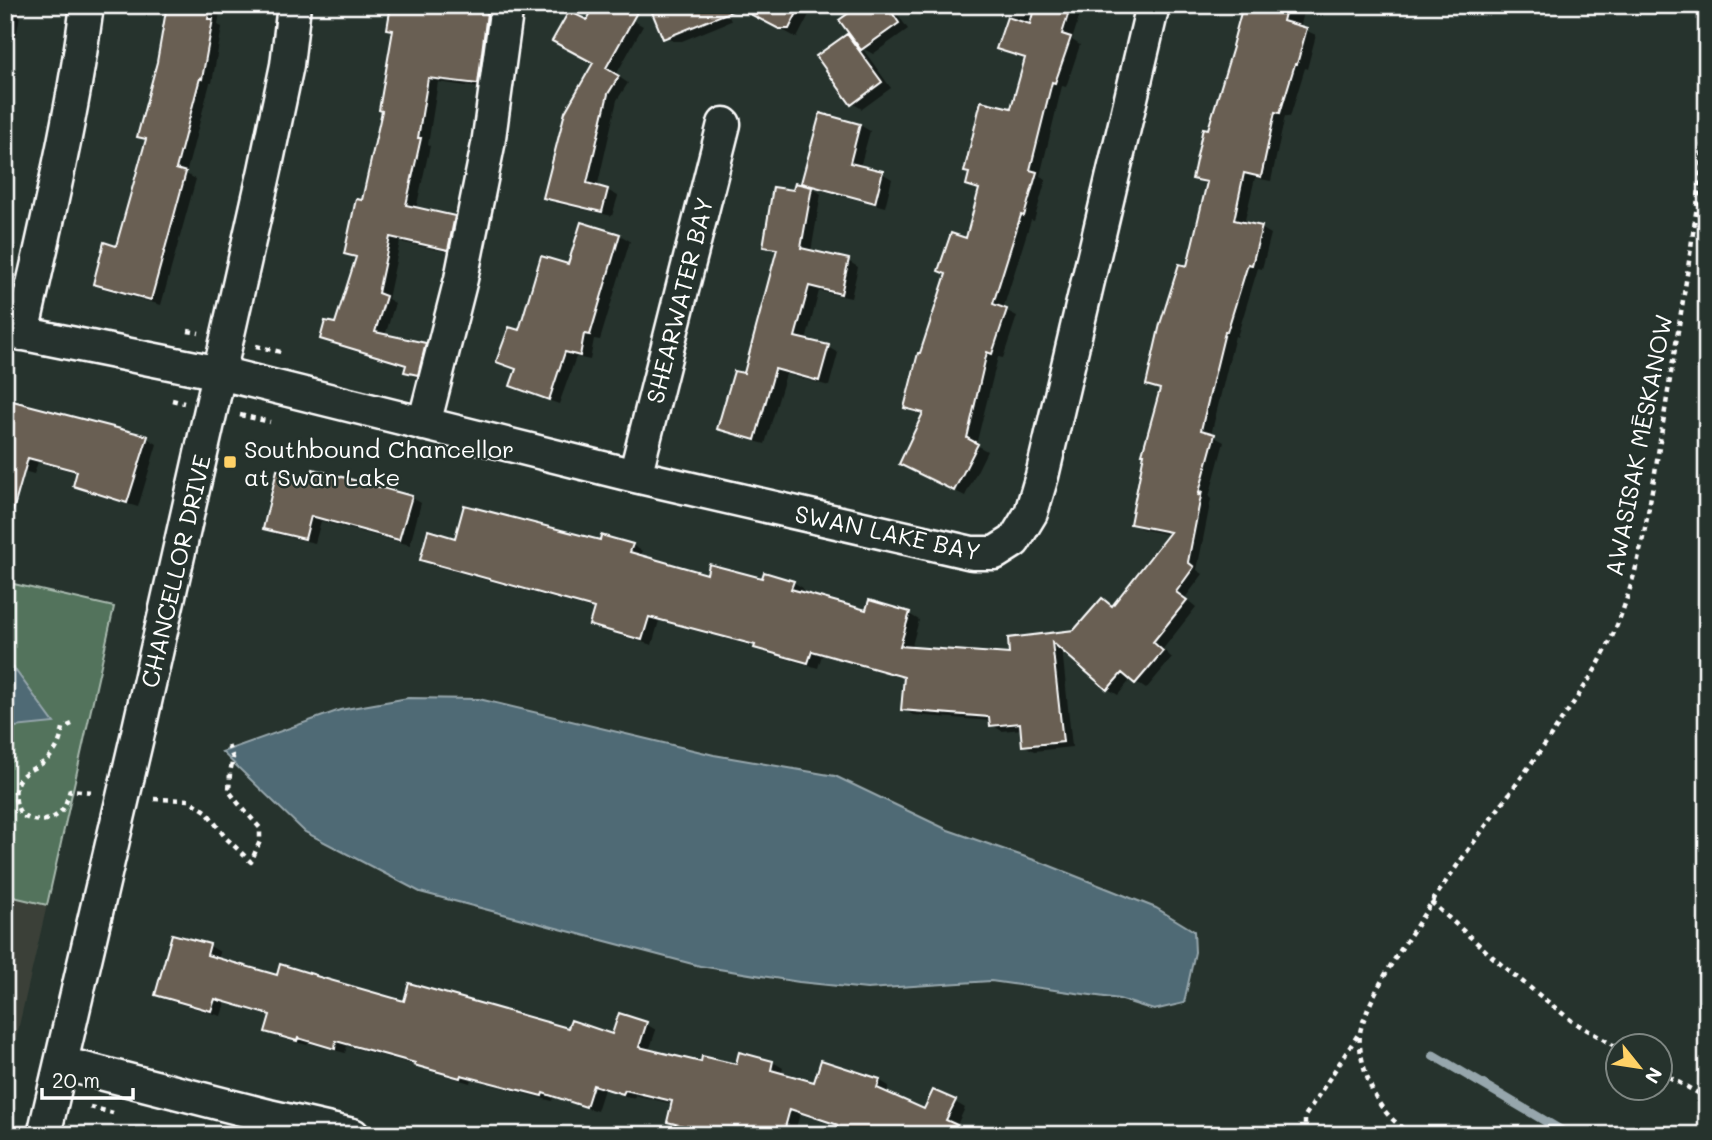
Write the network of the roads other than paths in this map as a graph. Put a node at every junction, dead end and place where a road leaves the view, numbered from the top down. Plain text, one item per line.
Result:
1 (87, 5) edge
2 (294, 5) edge
3 (507, 5) edge
4 (1153, 5) edge
5 (724, 124) dead end
6 (13, 332) edge
7 (220, 373) junction
8 (424, 424) junction
9 (635, 476) junction
10 (61, 1063) junction
11 (267, 1125) edge
12 (44, 1135) edge
13 (353, 1135) edge

1 - 6 street
2 - 7 street, CHANCELLOR DRIVE
3 - 8 street
4 - 9 street, SWAN LAKE BAY
5 - 9 street, SHEARWATER BAY
6 - 7 street, SWAN LAKE BAY
7 - 8 street, SWAN LAKE BAY
7 - 10 street, CHANCELLOR DRIVE
8 - 9 street, SWAN LAKE BAY
10 - 11 street
10 - 12 street, CHANCELLOR DRIVE
11 - 13 street

